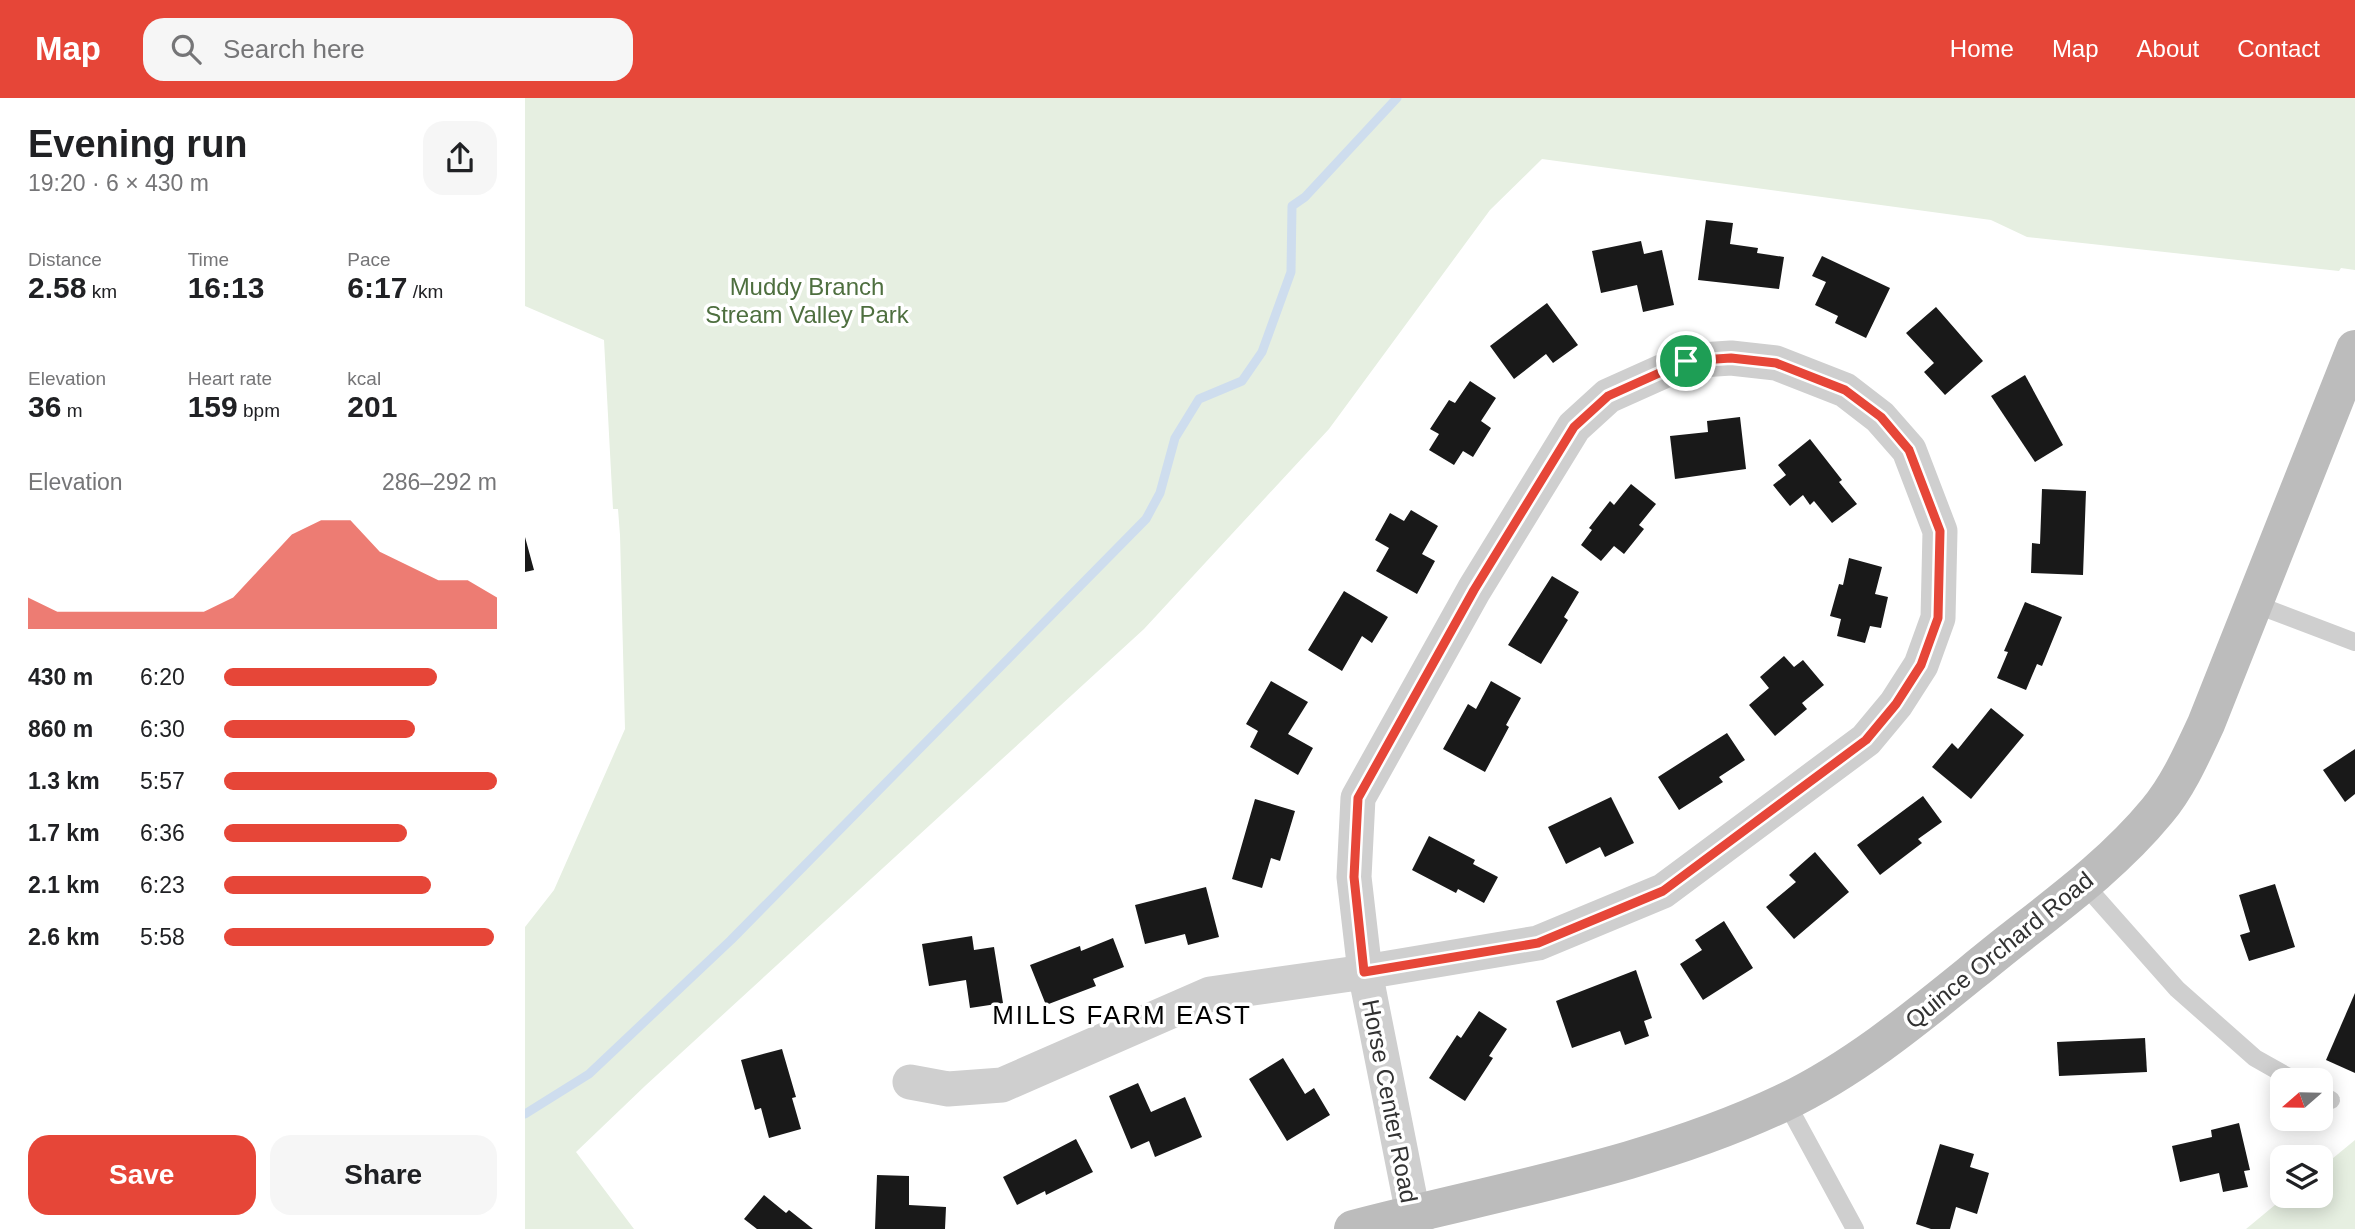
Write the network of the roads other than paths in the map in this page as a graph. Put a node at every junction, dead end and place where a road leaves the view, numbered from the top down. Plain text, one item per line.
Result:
1 (2355, 349) edge
2 (2252, 603) junction
3 (2355, 642) edge
4 (2084, 884) junction
5 (1364, 972) junction
6 (2273, 1068) edge
7 (910, 1082) dead end
8 (1786, 1102) junction
9 (1414, 1221) edge
10 (1353, 1229) edge
11 (1855, 1229) edge

1 - 2 street, Quince Orchard Road
2 - 3 lane
2 - 4 street, Quince Orchard Road
4 - 6 lane
4 - 8 street, Quince Orchard Road
5 - 5 street, Horse Center Road
5 - 7 street
5 - 9 street, Horse Center Road
8 - 9 street, Quince Orchard Road
8 - 11 lane
9 - 10 street, Quince Orchard Road

